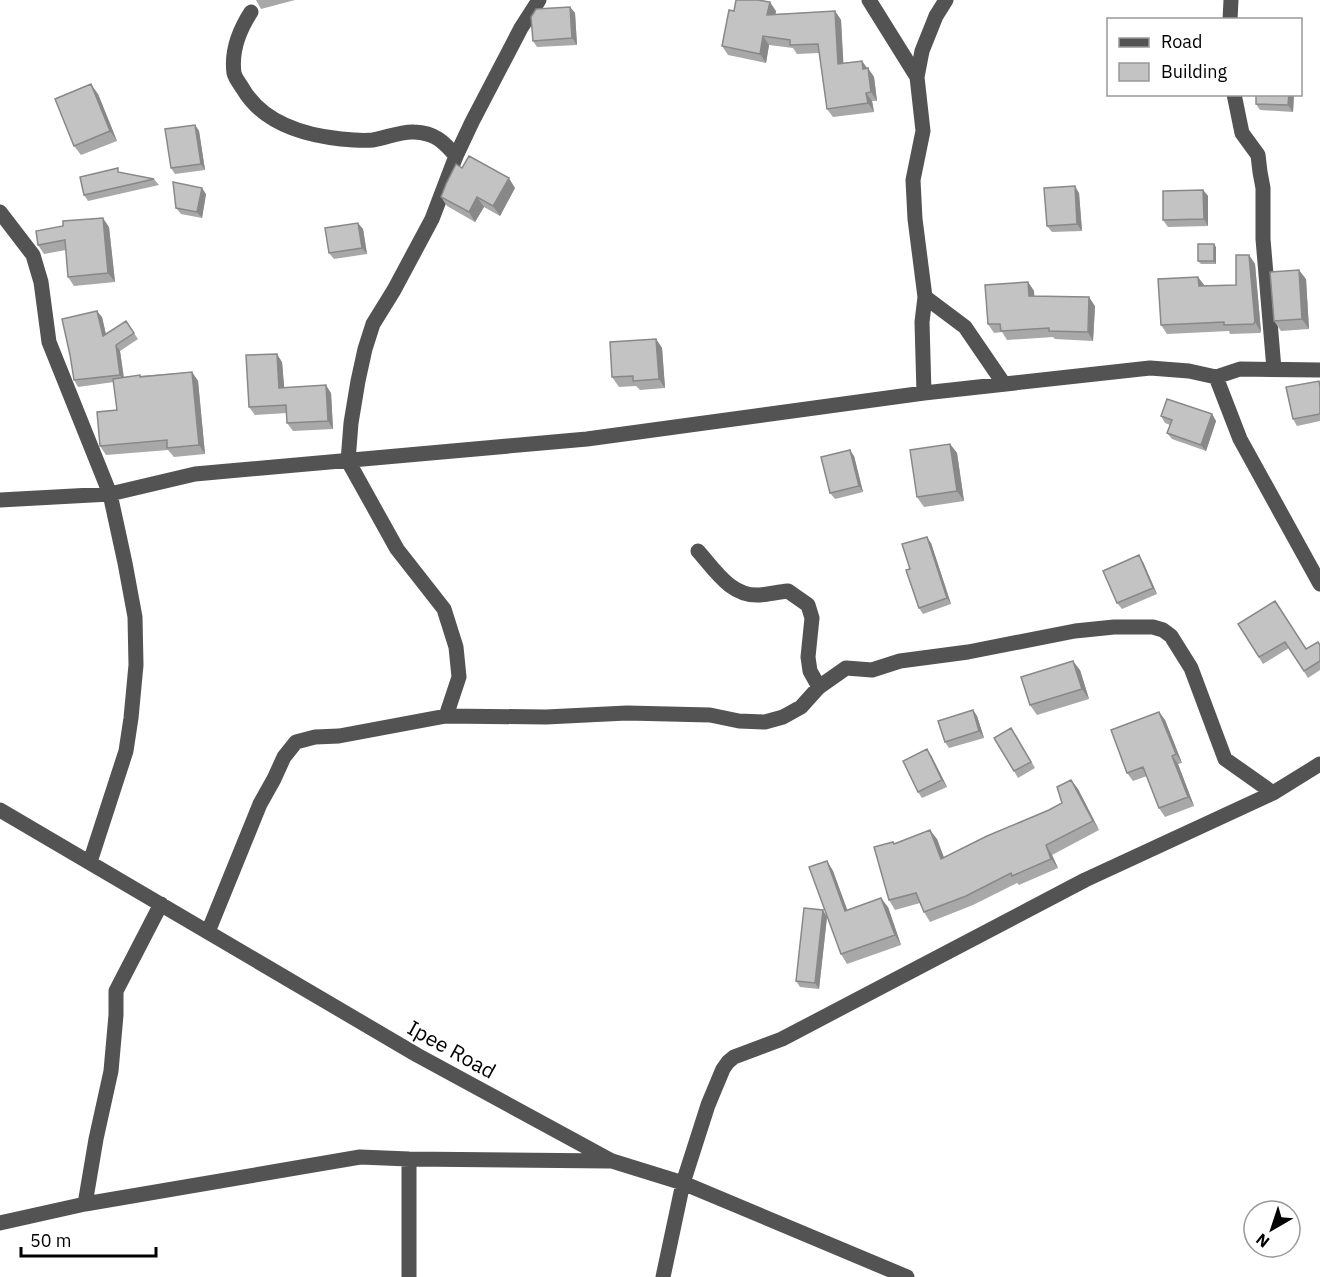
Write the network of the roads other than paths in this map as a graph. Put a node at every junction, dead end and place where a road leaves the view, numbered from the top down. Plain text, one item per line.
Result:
1 (539, 0) edge
2 (869, 0) edge
3 (946, 0) edge
4 (1231, 0) edge
5 (251, 12) dead end
6 (1230, 18) edge
7 (917, 77) junction
8 (1234, 96) edge
9 (456, 156) junction
10 (0, 212) edge
11 (925, 297) junction
12 (1274, 369) junction
13 (1320, 370) edge
14 (1216, 377) junction
15 (1004, 384) junction
16 (924, 393) junction
17 (348, 461) junction
18 (110, 494) junction
19 (0, 500) edge
20 (698, 551) dead end
21 (1320, 584) edge
22 (819, 687) junction
23 (446, 716) junction
24 (1320, 764) edge
25 (1273, 793) junction
26 (0, 810) edge
27 (90, 862) junction
28 (161, 904) junction
29 (208, 932) junction
30 (409, 1159) junction
31 (612, 1161) junction
32 (683, 1183) junction
33 (86, 1204) junction
34 (0, 1223) edge
35 (408, 1277) edge
36 (663, 1277) edge
37 (907, 1277) edge

1 - 9 street
2 - 7 street
3 - 7 street
4 - 6 street
5 - 9 street
7 - 11 street
8 - 12 street
9 - 17 street
10 - 18 street
11 - 15 street
11 - 16 street
12 - 13 street
12 - 14 street
14 - 15 street
14 - 21 street
15 - 16 street
16 - 17 street
17 - 18 street
17 - 23 street
18 - 19 street
18 - 27 street
20 - 22 street
22 - 23 street
22 - 25 street
23 - 29 street
24 - 25 street
25 - 32 street
26 - 27 street, Ipee Road
27 - 28 street, Ipee Road
28 - 29 street, Ipee Road
28 - 33 street
29 - 31 street, Ipee Road
30 - 31 street
30 - 33 street
30 - 35 street
31 - 32 street, Ipee Road
32 - 36 street
32 - 37 street, Ipee Road
33 - 34 street

